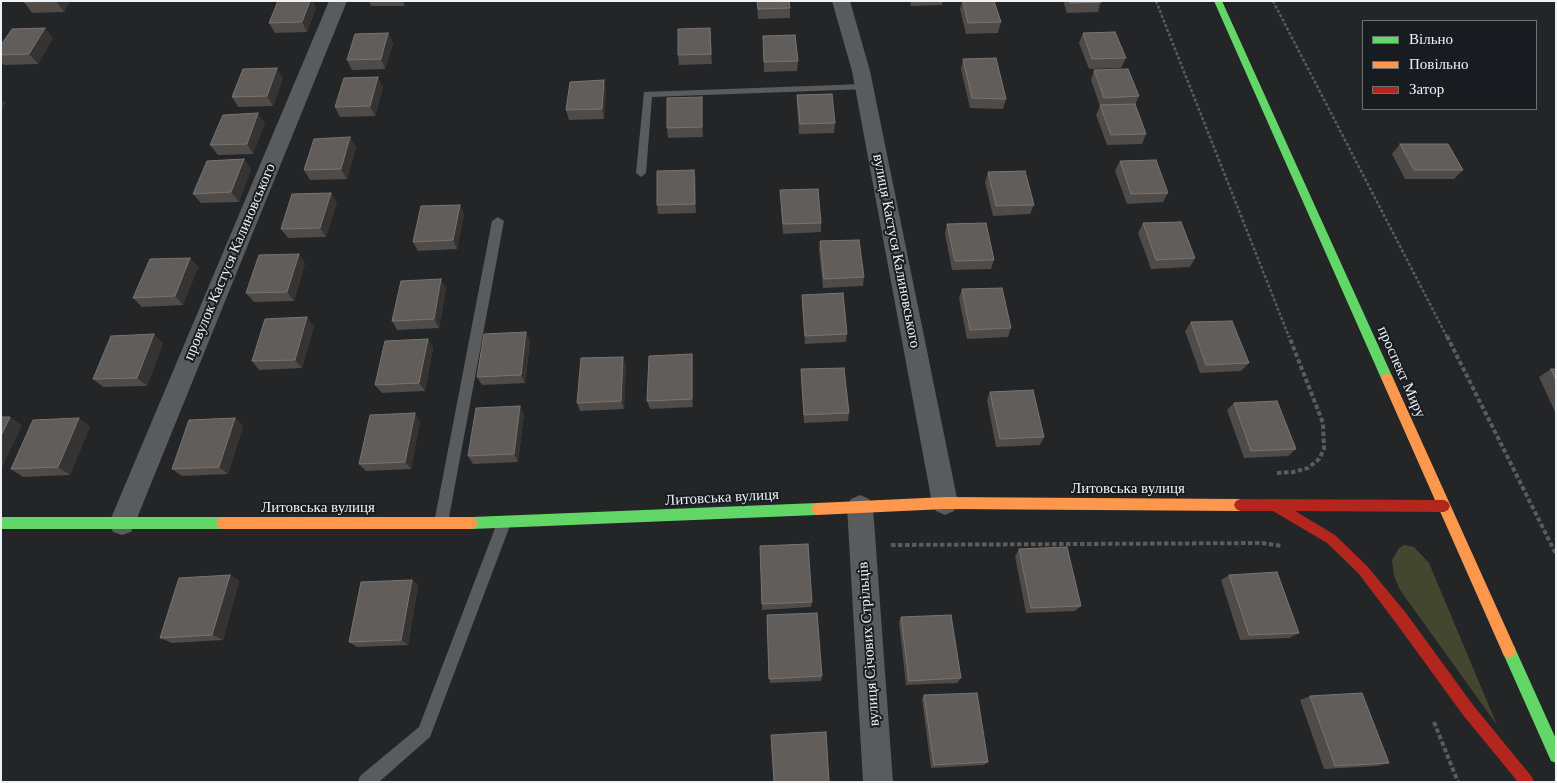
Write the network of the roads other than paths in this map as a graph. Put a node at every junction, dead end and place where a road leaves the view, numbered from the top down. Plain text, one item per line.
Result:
1 (338, 1) edge
2 (841, 1) edge
3 (1218, 1) edge
4 (864, 86) junction
5 (641, 173) dead end
6 (498, 221) dead end
7 (945, 503) junction
8 (1273, 504) junction
9 (1444, 506) junction
10 (860, 507) junction
11 (1, 523) edge
12 (122, 523) junction
13 (441, 523) junction
14 (504, 523) junction
15 (1556, 756) edge
16 (366, 782) edge
17 (878, 782) edge
18 (1527, 782) edge

1 - 12 street, провулок Кастуся Калиновського
2 - 4 street, вулиця Кастуся Калиновського
3 - 9 street, проспект Миру
4 - 5 lane
4 - 7 street, вулиця Кастуся Калиновського
6 - 13 lane
7 - 8 street, Литовська вулиця
7 - 10 street, Литовська вулиця
8 - 9 street, Литовська вулиця
8 - 18 street
9 - 15 street, проспект Миру
10 - 14 street, Литовська вулиця
10 - 17 street, вулиця Січових Стрільців
11 - 12 street, Литовська вулиця
12 - 13 street, Литовська вулиця
13 - 14 street, Литовська вулиця
14 - 16 lane

